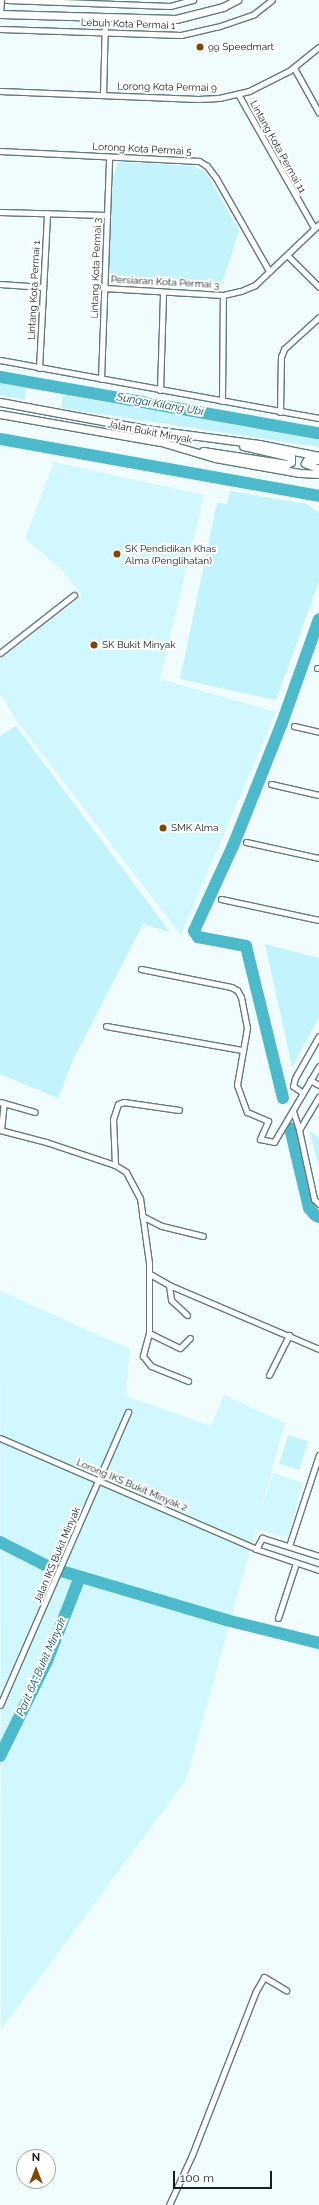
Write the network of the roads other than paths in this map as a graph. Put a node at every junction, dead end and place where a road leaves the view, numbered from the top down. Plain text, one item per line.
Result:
1 (0, 0) edge
2 (7, 0) edge
3 (193, 0) edge
4 (237, 0) edge
5 (272, 0) edge
6 (0, 14) edge
7 (105, 17) junction
8 (0, 29) edge
9 (104, 33) junction
10 (319, 47) edge
11 (294, 68) junction
12 (0, 91) edge
13 (238, 94) junction
14 (103, 95) junction
15 (319, 113) edge
16 (0, 151) edge
17 (109, 157) junction
18 (0, 212) edge
19 (47, 213) junction
20 (107, 215) junction
21 (319, 224) edge
22 (314, 228) junction
23 (287, 255) junction
24 (269, 271) junction
25 (0, 284) edge
26 (43, 287) junction
27 (319, 287) edge
28 (104, 288) junction
29 (163, 292) junction
30 (223, 294) junction
31 (319, 317) edge
32 (0, 360) edge
33 (39, 368) junction
34 (101, 379) junction
35 (160, 390) junction
36 (222, 401) junction
37 (0, 402) edge
38 (280, 412) junction
39 (0, 414) edge
40 (319, 418) edge
41 (218, 439) junction
42 (194, 450) junction
43 (319, 456) edge
44 (319, 460) edge
45 (319, 469) edge
46 (319, 474) edge
47 (74, 595) dead end
48 (0, 653) edge
49 (294, 726) dead end
50 (319, 732) edge
51 (270, 784) dead end
52 (319, 795) edge
53 (246, 842) dead end
54 (319, 858) edge
55 (222, 899) dead end
56 (319, 920) edge
57 (141, 969) dead end
58 (106, 1026) dead end
59 (319, 1036) edge
60 (242, 1050) junction
61 (319, 1066) edge
62 (310, 1080) junction
63 (319, 1085) edge
64 (303, 1093) junction
65 (319, 1097) edge
66 (2, 1103) edge
67 (179, 1110) dead end
68 (293, 1111) junction
69 (35, 1112) dead end
70 (1, 1130) edge
71 (299, 1130) junction
72 (115, 1165) junction
73 (319, 1204) edge
74 (142, 1216) junction
75 (203, 1236) dead end
76 (150, 1274) junction
77 (168, 1284) junction
78 (187, 1315) dead end
79 (149, 1333) junction
80 (289, 1335) junction
81 (190, 1338) dead end
82 (319, 1349) edge
83 (269, 1375) dead end
84 (188, 1381) dead end
85 (128, 1412) dead end
86 (0, 1438) edge
87 (319, 1455) edge
88 (98, 1481) junction
89 (289, 1546) junction
90 (256, 1549) junction
91 (319, 1556) edge
92 (296, 1563) junction
93 (319, 1570) edge
94 (278, 1618) dead end
95 (1, 1702) edge
96 (286, 1990) dead end
97 (169, 2205) edge

1 - 6 street
2 - 3 street, Lebuh Kota Permai 1
4 - 7 main road, Lebuh Kota Permai 1
5 - 9 street, Lebuh Kota Permai 1
6 - 7 main road, Lebuh Kota Permai 1
7 - 9 street
8 - 9 street, Lebuh Kota Permai 1
9 - 14 street
10 - 11 street, Lorong Kota Permai 9
11 - 13 street, Lorong Kota Permai 9
11 - 15 street
12 - 14 street, Lorong Kota Permai 9
13 - 14 street, Lorong Kota Permai 9
13 - 22 street, Lintang Kota Permai 11
16 - 17 street, Lorong Kota Permai 5
17 - 20 street, Lintang Kota Permai 3
17 - 24 street, Lorong Kota Permai 5
18 - 19 street
19 - 20 street
19 - 26 street, Lintang Kota Permai 1
20 - 28 street, Lintang Kota Permai 3
21 - 22 street, Persiaran Kota Permai 3
22 - 23 street, Persiaran Kota Permai 3
23 - 24 street, Persiaran Kota Permai 3
23 - 27 street
24 - 30 street, Persiaran Kota Permai 3
25 - 26 street
26 - 33 street, Lintang Kota Permai 1
28 - 29 street, Persiaran Kota Permai 3
28 - 34 street, Lintang Kota Permai 3
29 - 30 street, Persiaran Kota Permai 3
29 - 35 street
30 - 36 street
31 - 38 street
32 - 33 street
33 - 34 street
34 - 35 street
35 - 36 street
36 - 38 street
37 - 41 main road, Jalan Bukit Minyak
38 - 40 street
39 - 42 main road, Jalan Bukit Minyak
41 - 42 main road
41 - 43 main road, Jalan Bukit Minyak
42 - 46 main road, Jalan Bukit Minyak
44 - 45 main road
47 - 48 street
49 - 50 street
51 - 52 street
53 - 54 street
55 - 56 street
57 - 60 street
58 - 60 street
59 - 64 street
60 - 68 street
61 - 62 street
62 - 63 street
62 - 64 street
64 - 68 street
65 - 71 street
66 - 69 street
66 - 70 street
67 - 72 street
68 - 71 street
70 - 72 street
71 - 73 street
72 - 74 street
74 - 75 street
74 - 76 street
76 - 77 street
76 - 79 street
77 - 78 street
77 - 80 street
79 - 81 street
79 - 84 street
80 - 82 street
80 - 83 street
85 - 88 street, Jalan IKS Bukit Minyak
86 - 88 street, Lorong IKS Bukit Minyak 2
87 - 89 street
88 - 90 street, Lorong IKS Bukit Minyak 2
88 - 95 street, Jalan IKS Bukit Minyak
89 - 90 street
89 - 91 street
90 - 92 street, Lorong IKS Bukit Minyak 2
92 - 93 street, Lorong IKS Bukit Minyak 2
92 - 94 street
96 - 97 street

